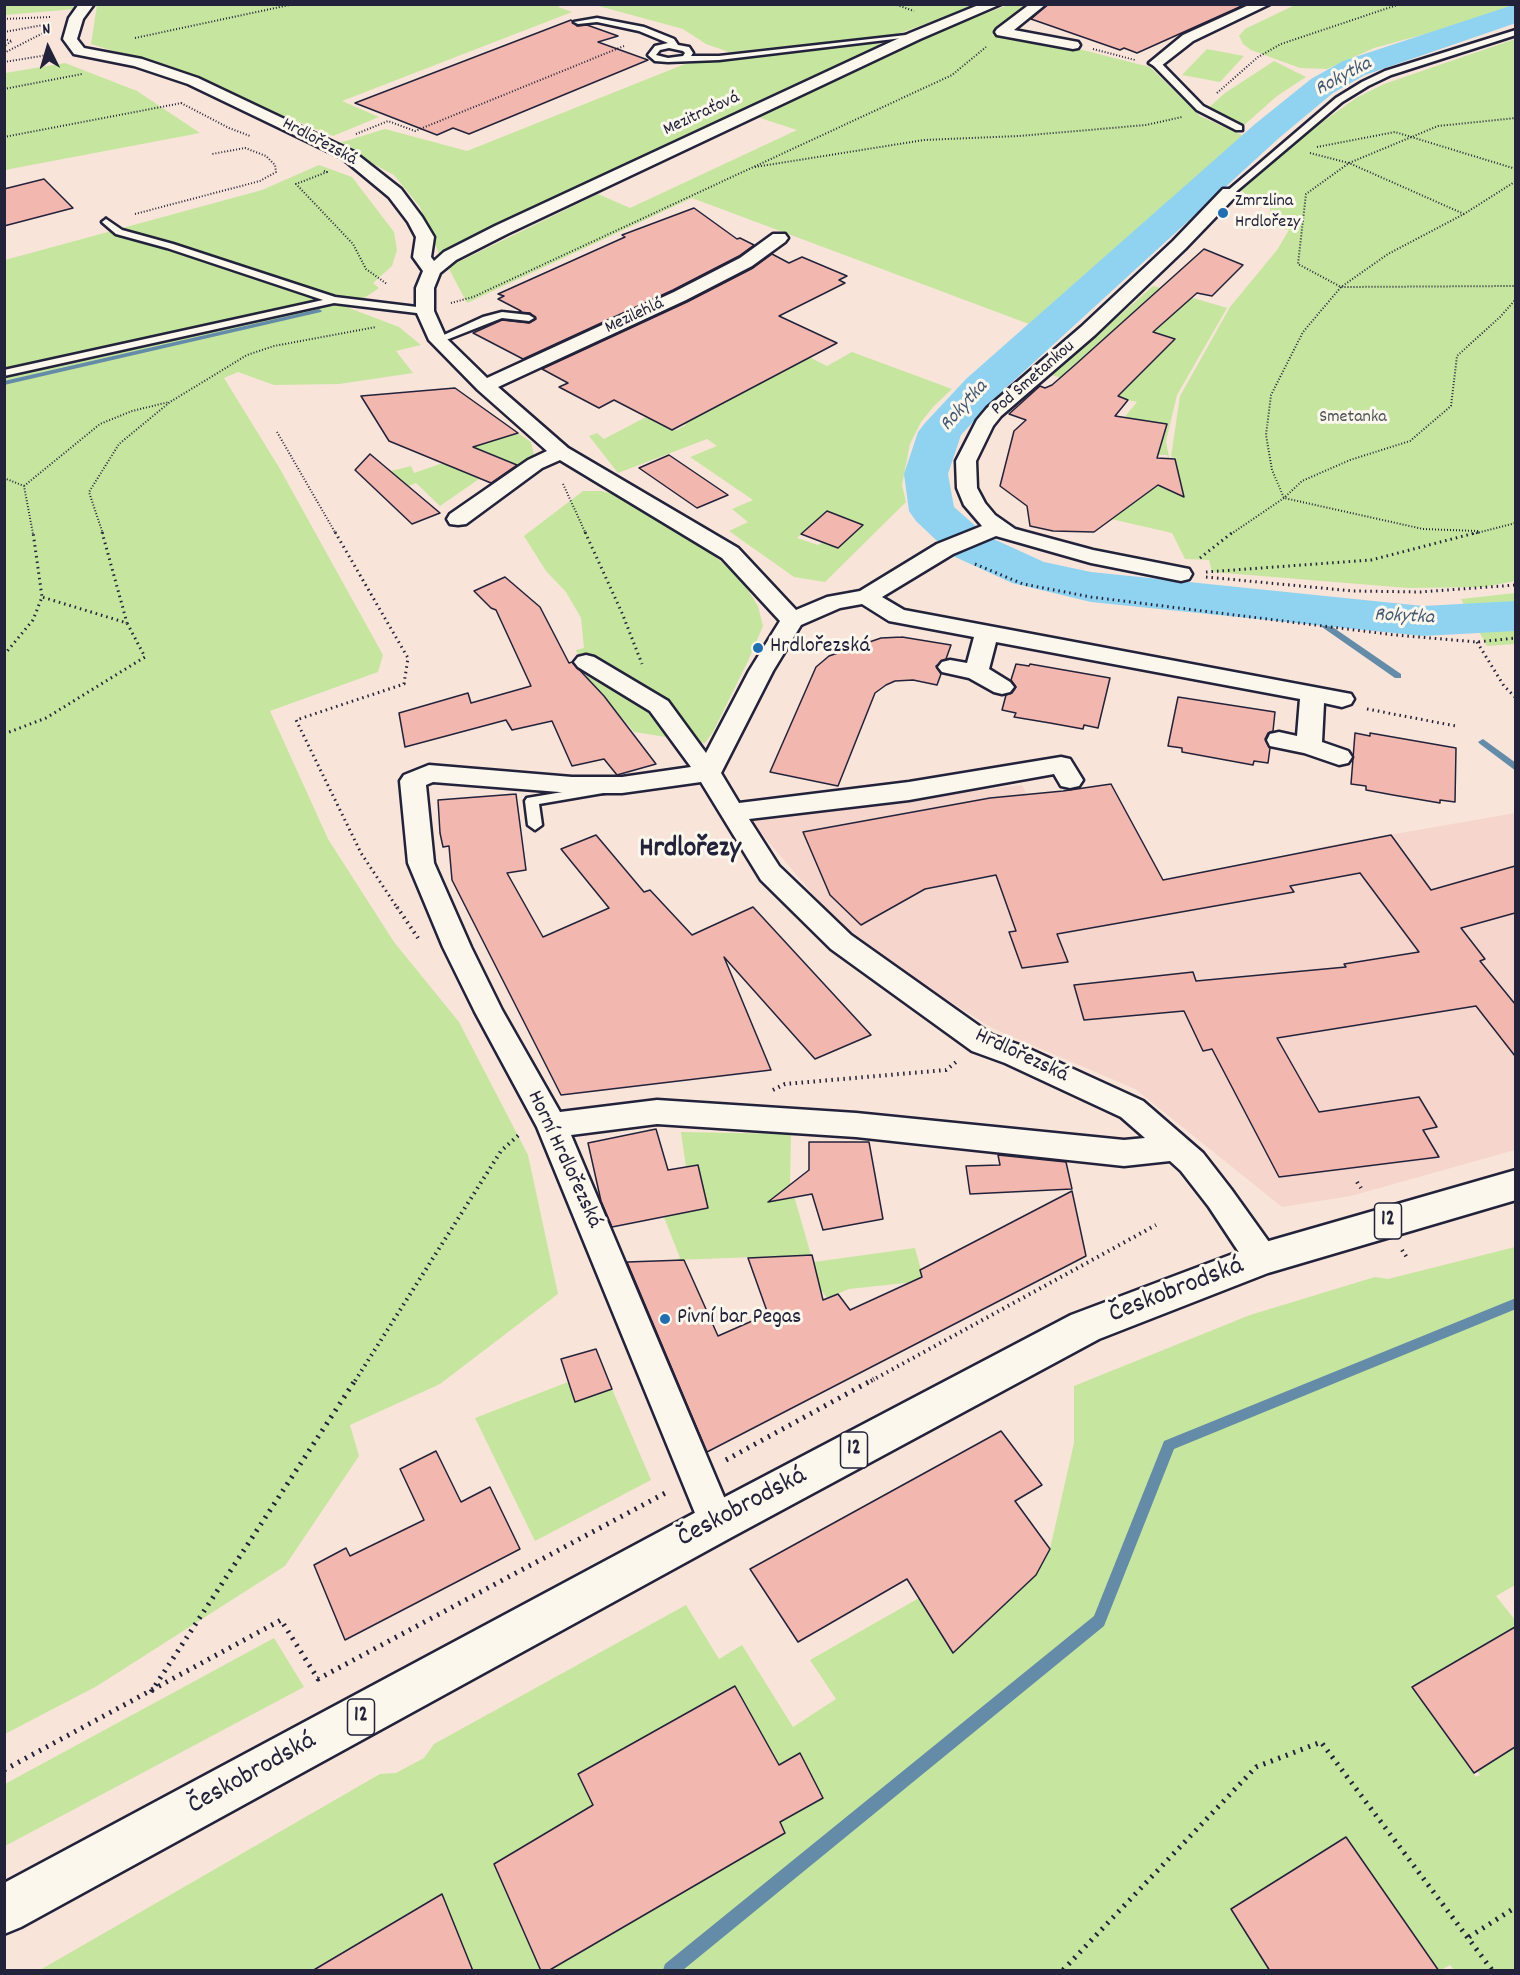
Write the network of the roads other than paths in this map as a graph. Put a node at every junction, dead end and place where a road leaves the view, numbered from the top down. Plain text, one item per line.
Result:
1 (87, 4) edge
2 (994, 4) edge
3 (1039, 4) edge
4 (1263, 4) edge
5 (578, 21) dead end
6 (1515, 32) edge
7 (915, 36) junction
8 (1073, 45) road end
9 (669, 46) junction
10 (685, 58) junction
11 (1156, 63) joint
12 (1239, 128) dead end
13 (1229, 193) joint
14 (106, 222) road end
15 (778, 238) dead end
16 (432, 271) junction
17 (334, 300) junction
18 (425, 315) junction
19 (529, 318) dead end
20 (438, 340) junction
21 (4, 374) edge
22 (485, 386) junction
23 (561, 452) junction
24 (458, 519) dead end
25 (990, 530) junction
26 (1181, 574) road end
27 (866, 597) junction
28 (792, 620) junction
29 (987, 632) junction
30 (586, 662) dead end
31 (950, 667) dead end
32 (976, 672) junction
33 (1002, 687) dead end
34 (1312, 693) junction
35 (1342, 699) road end
36 (1279, 740) dead end
37 (1309, 746) junction
38 (1339, 757) dead end
39 (708, 773) junction
40 (1070, 780) dead end
41 (622, 785) junction
42 (733, 812) junction
43 (535, 825) dead end
44 (552, 1125) junction
45 (1174, 1148) junction
46 (1515, 1185) edge
47 (1262, 1259) junction
48 (717, 1523) junction
49 (4, 1910) edge

1 - 16 street, Hrdlořezská
2 - 7 street, Mezitraťová
3 - 8 street
4 - 11 street
5 - 9 lane
6 - 13 lane
7 - 10 lane
7 - 16 street, Mezitraťová
9 - 10 lane
9 - 10 lane
11 - 12 lane
13 - 25 street, Pod Smetankou
14 - 17 lane
15 - 22 street, Mezilehlá
16 - 18 street
17 - 18 lane
17 - 21 lane
18 - 20 street
19 - 20 lane
20 - 22 street
22 - 23 street
23 - 24 street
23 - 28 street
25 - 26 street, Pod Smetankou
25 - 27 street
27 - 28 street
27 - 29 street
28 - 39 street
29 - 32 street
29 - 34 street
30 - 39 street, Hrdlořezská
31 - 32 street
32 - 33 street
34 - 35 street
34 - 37 street
36 - 37 street
37 - 38 street
39 - 41 street
39 - 42 street, Hrdlořezská
40 - 42 street
41 - 43 lane
41 - 44 street, Horní Hrdlořezská
42 - 45 street, Hrdlořezská
44 - 45 street
44 - 48 street, Horní Hrdlořezská
45 - 47 street, Hrdlořezská
46 - 47 main road, Českobrodská / 12
47 - 48 main road, Českobrodská / 12
48 - 49 main road, Českobrodská / 12

